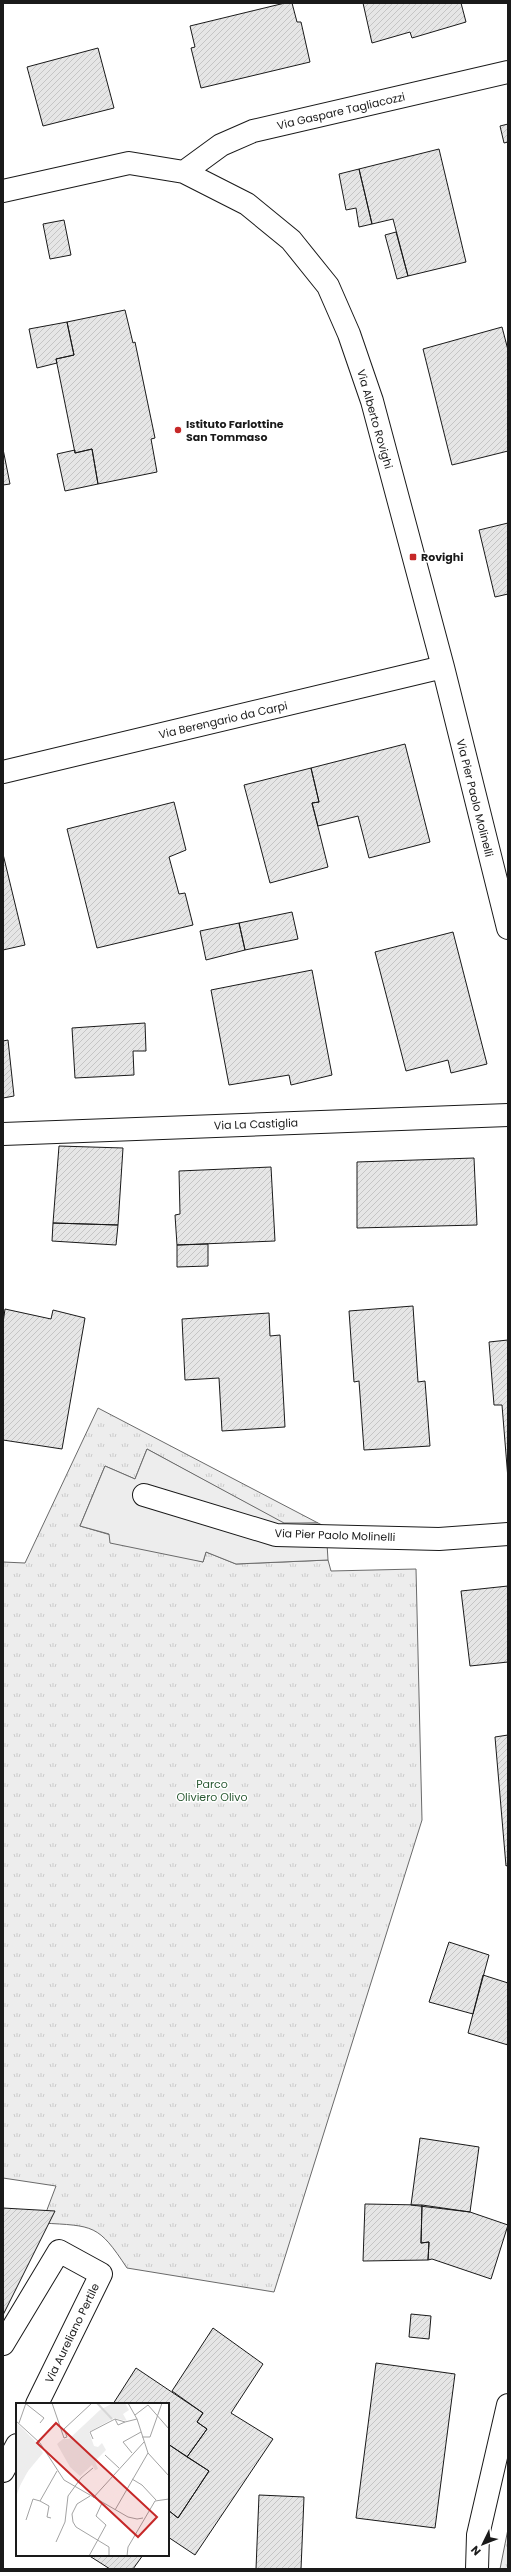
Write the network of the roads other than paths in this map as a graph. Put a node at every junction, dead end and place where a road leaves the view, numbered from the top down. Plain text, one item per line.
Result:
1 (508, 72) edge
2 (184, 172) junction
3 (3, 191) edge
4 (443, 667) junction
5 (3, 772) edge
6 (508, 925) edge
7 (508, 1115) edge
8 (3, 1134) edge
9 (144, 1495) dead end
10 (508, 1534) edge
11 (3, 2344) edge
12 (37, 2403) edge
13 (508, 2405) edge
14 (16, 2447) edge
15 (3, 2471) edge
16 (477, 2569) edge

1 - 2 street, Via Gaspare Tagliacozzi
2 - 3 street
2 - 4 street, Via Alberto Rovighi
4 - 5 street, Via Berengario da Carpi
4 - 6 street, Via Pier Paolo Molinelli
7 - 8 street, Via La Castiglia
9 - 10 street, Via Pier Paolo Molinelli
11 - 12 street, Via Aureliano Pertile
13 - 16 street
14 - 15 street

